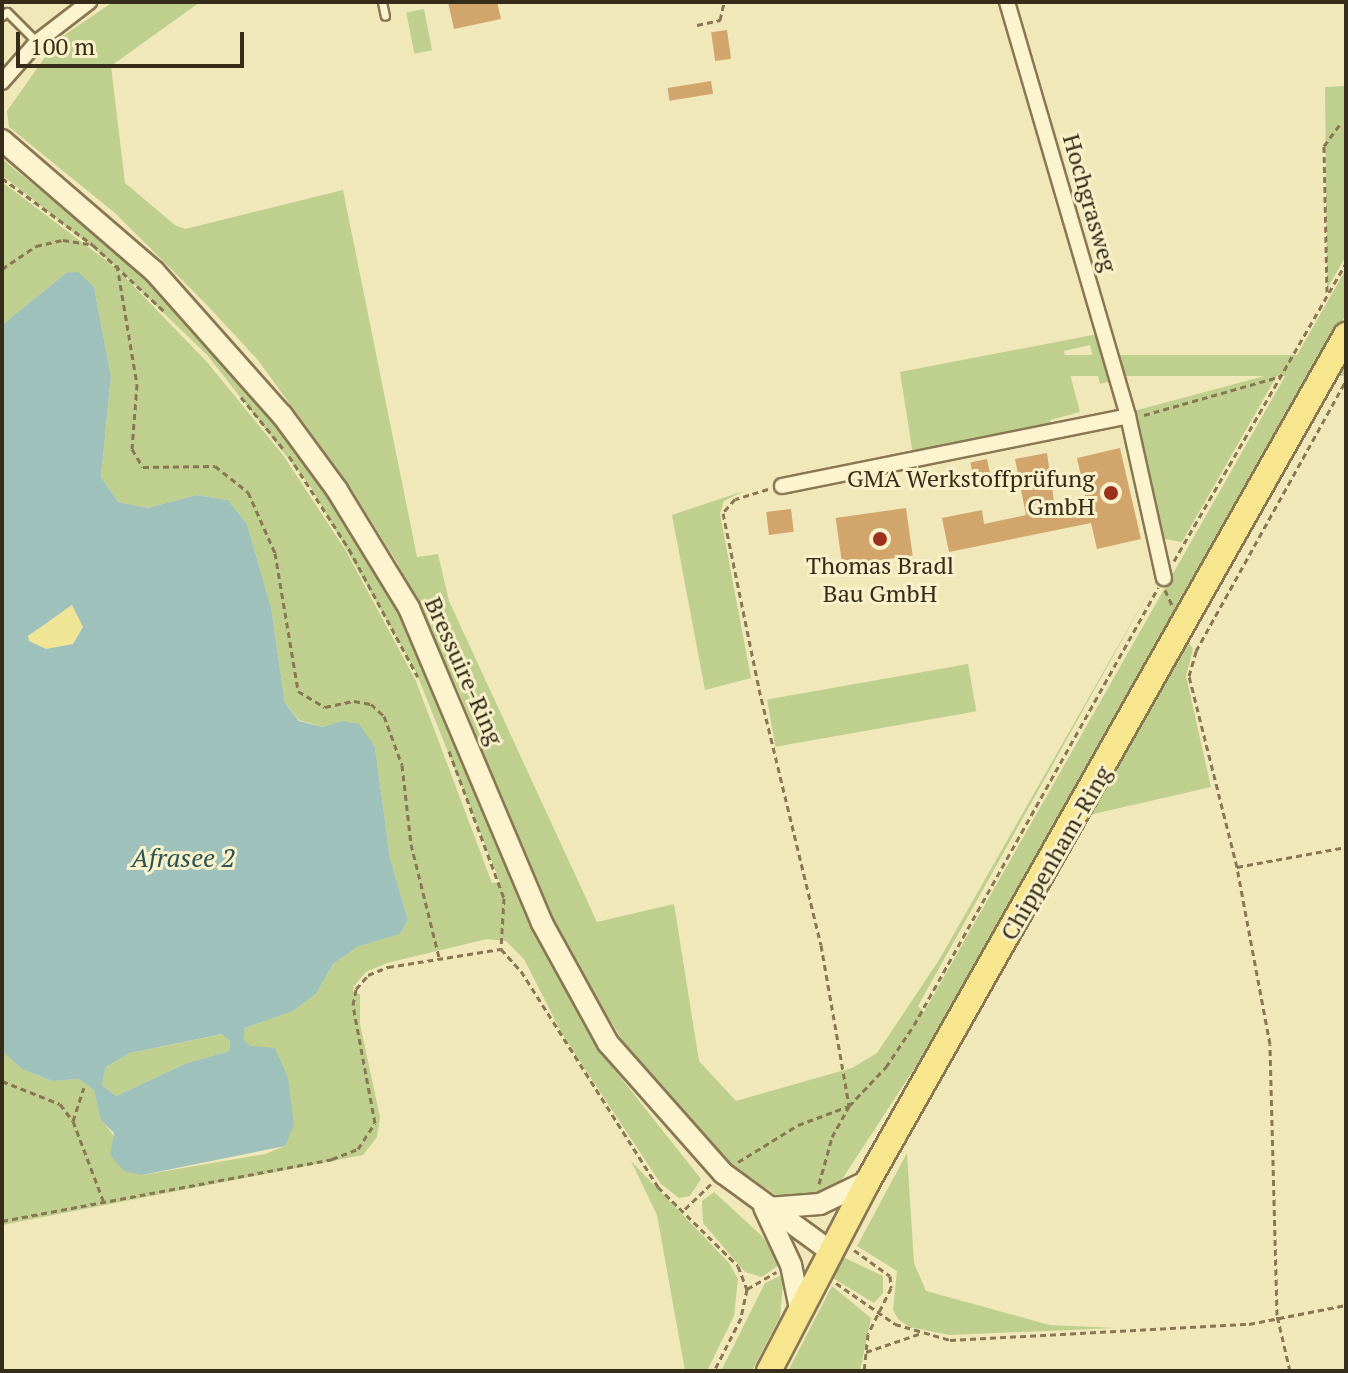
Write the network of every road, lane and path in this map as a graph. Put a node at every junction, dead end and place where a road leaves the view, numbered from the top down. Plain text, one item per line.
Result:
1 (89, 2) edge
2 (382, 2) edge
3 (724, 2) edge
4 (1007, 2) edge
5 (2, 16) edge
6 (385, 16) dead end
7 (697, 25) dead end
8 (37, 42) junction
9 (2, 82) edge
10 (1341, 123) dead end
11 (2, 140) edge
12 (2, 178) edge
13 (93, 245) junction
14 (1346, 263) edge
15 (117, 265) junction
16 (2, 269) edge
17 (1327, 296) junction
18 (166, 313) dead end
19 (1346, 335) edge
20 (1282, 376) junction
21 (1346, 380) edge
22 (238, 394) dead end
23 (1128, 418) junction
24 (782, 486) joint
25 (1164, 578) junction
26 (419, 679) dead end
27 (447, 747) dead end
28 (1346, 847) edge
29 (1237, 867) junction
30 (501, 949) junction
31 (439, 957) junction
32 (2, 1081) edge
33 (84, 1088) dead end
34 (849, 1106) junction
35 (73, 1121) junction
36 (723, 1173) junction
37 (868, 1181) junction
38 (103, 1200) junction
39 (765, 1206) junction
40 (685, 1209) junction
41 (2, 1221) edge
42 (829, 1254) junction
43 (791, 1265) junction
44 (747, 1289) junction
45 (1346, 1305) edge
46 (800, 1309) junction
47 (879, 1311) junction
48 (1277, 1315) junction
49 (919, 1334) junction
50 (866, 1352) junction
51 (714, 1371) edge
52 (769, 1371) edge
53 (864, 1371) edge
54 (1290, 1371) edge

1 - 8 street
2 - 6 lane
3 - 7 path
4 - 23 street, Hochgrasweg
5 - 8 lane
8 - 9 street
10 - 17 path
11 - 36 main road, Bressuire-Ring
12 - 13 path
13 - 15 path
13 - 16 path
14 - 17 path
15 - 18 path
15 - 31 path
17 - 20 path
19 - 37 main road, Chippenham-Ring
20 - 23 path
20 - 25 path
21 - 29 path
22 - 26 path
23 - 24 street
23 - 25 street, Hochgrasweg
24 - 34 path
25 - 34 path
27 - 30 path
28 - 29 path
29 - 48 path
30 - 31 path
30 - 40 path
31 - 38 path
32 - 35 path
33 - 35 path
34 - 36 path
35 - 38 path
36 - 39 main road, Bressuire-Ring
36 - 40 path
37 - 39 main road
37 - 42 main road, Chippenham-Ring
38 - 41 path
39 - 42 main road, Bressuire-Ring
39 - 43 main road
40 - 44 path
42 - 46 main road, Chippenham-Ring
42 - 47 path
42 - 47 path
43 - 44 path
43 - 46 main road
44 - 51 path
45 - 48 path
46 - 52 main road, Chippenham-Ring
47 - 49 path
47 - 50 path
48 - 49 path
48 - 54 path
49 - 50 path
50 - 53 path

